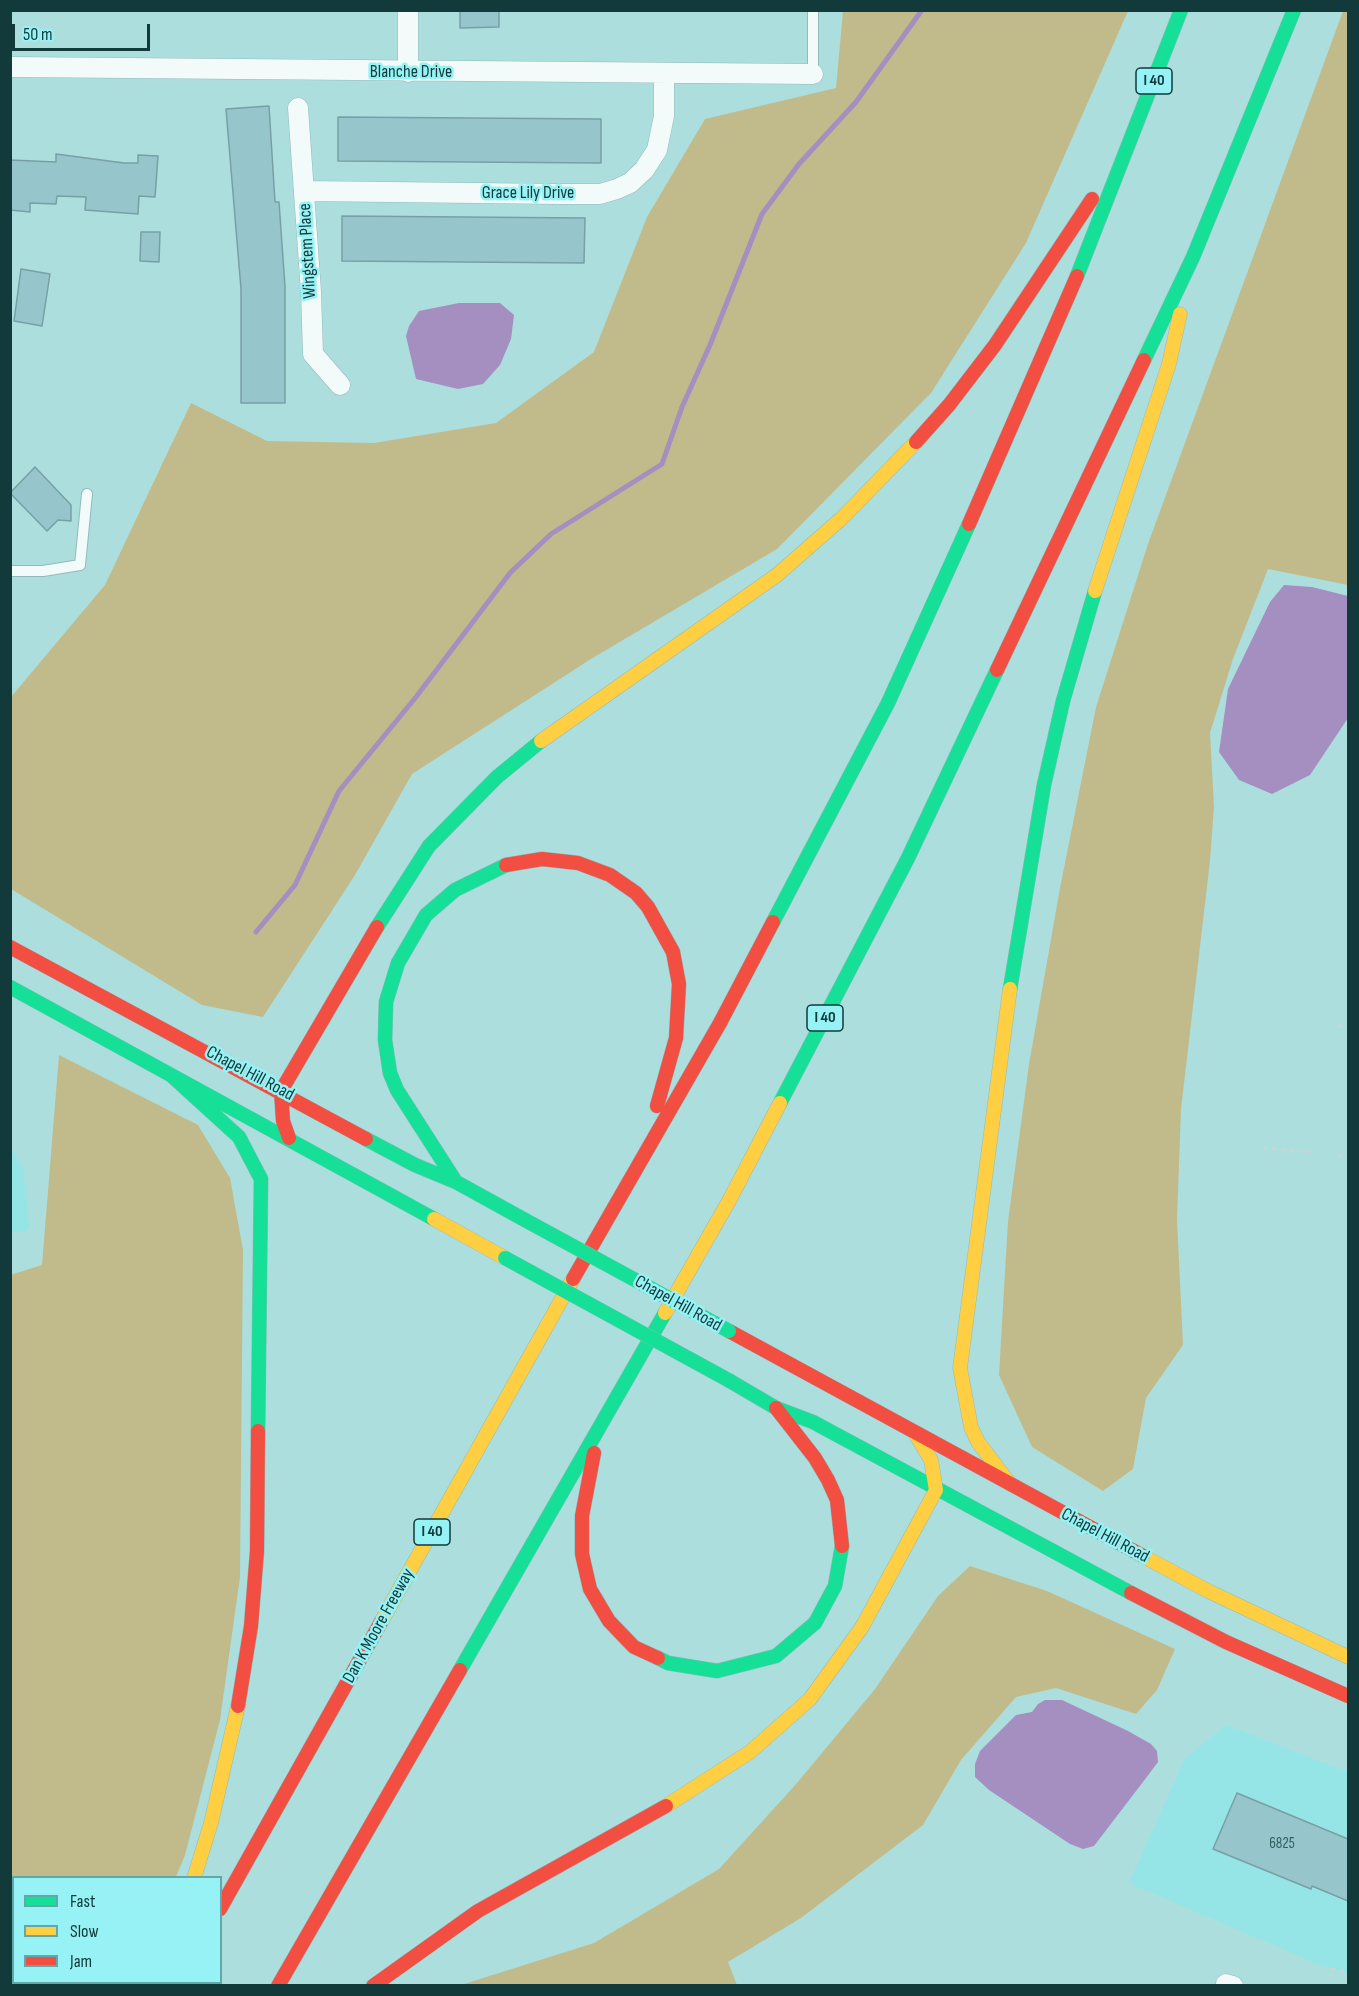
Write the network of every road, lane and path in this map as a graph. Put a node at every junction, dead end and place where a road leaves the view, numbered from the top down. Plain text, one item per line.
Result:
1 (408, 10) edge
2 (813, 10) edge
3 (1182, 10) edge
4 (1294, 10) edge
5 (10, 67) edge
6 (408, 72) junction
7 (664, 74) junction
8 (813, 74) joint
9 (298, 108) dead end
10 (1125, 150) junction
11 (305, 191) junction
12 (1192, 257) junction
13 (340, 385) dead end
14 (87, 494) dead end
15 (10, 571) edge
16 (10, 947) edge
17 (10, 987) edge
18 (1338, 1026) dead end
19 (1348, 1027) edge
20 (172, 1076) junction
21 (281, 1091) junction
22 (289, 1138) junction
23 (1263, 1148) dead end
24 (1314, 1152) dead end
25 (644, 1155) junction
26 (1338, 1156) dead end
27 (1348, 1157) edge
28 (456, 1182) junction
29 (776, 1407) junction
30 (598, 1432) junction
31 (916, 1435) junction
32 (1010, 1484) junction
33 (936, 1490) junction
34 (1348, 1657) edge
35 (1348, 1696) edge
36 (195, 1876) edge
37 (222, 1905) edge
38 (1348, 1972) edge
39 (1330, 1978) dead end
40 (278, 1986) edge
41 (373, 1986) edge

1 - 6 street
2 - 8 lane
3 - 10 main road, I 40
4 - 12 main road, I 40
5 - 6 street, Blanche Drive
6 - 7 street, Blanche Drive
7 - 8 street, Blanche Drive
7 - 11 street, Grace Lily Drive
9 - 11 street, Wingstem Place
10 - 21 main road
10 - 25 main road, I 40
11 - 13 street, Wingstem Place
12 - 30 main road, I 40
12 - 32 main road
14 - 15 lane
16 - 21 main road, Chapel Hill Road
17 - 20 main road
18 - 19 path
20 - 22 main road
20 - 36 main road
21 - 22 main road
21 - 28 main road, Chapel Hill Road
22 - 29 main road, bridge
23 - 24 path
25 - 28 main road
25 - 37 main road, Dan K Moore Freeway / I 40
26 - 27 path
28 - 31 main road, Chapel Hill Road, bridge
29 - 30 main road
29 - 33 main road
30 - 40 main road, I 40
31 - 32 main road, Chapel Hill Road
31 - 33 main road
32 - 34 main road, Chapel Hill Road
33 - 35 main road
33 - 41 main road
38 - 39 path

